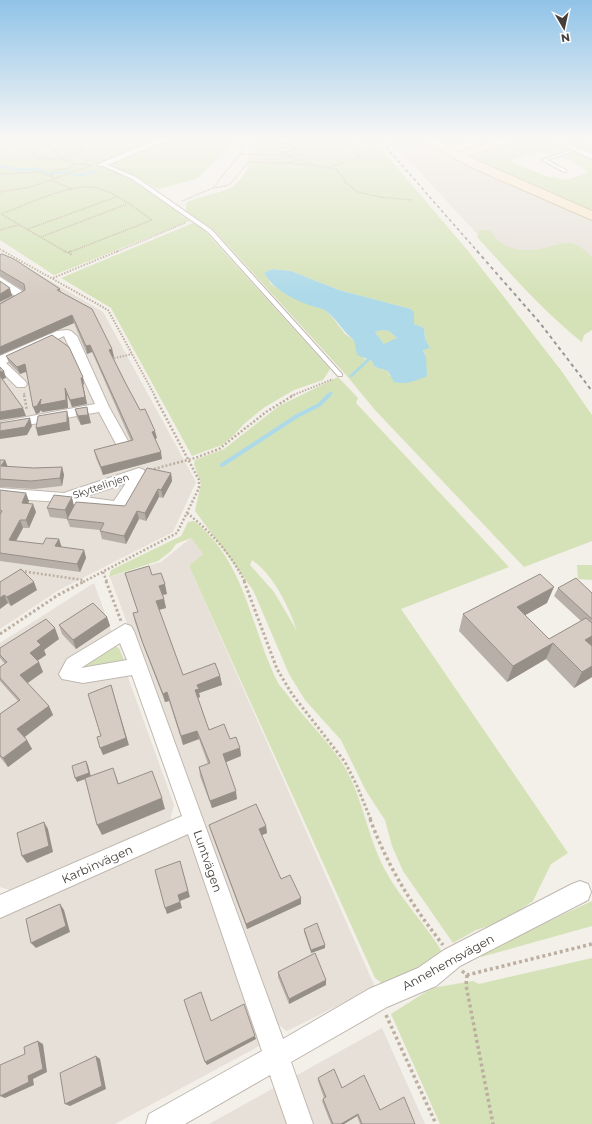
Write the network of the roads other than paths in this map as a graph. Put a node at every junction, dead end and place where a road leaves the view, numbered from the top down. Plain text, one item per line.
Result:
1 (152, 190) edge
2 (534, 190) edge
3 (592, 216) edge
4 (0, 280) edge
5 (0, 308) edge
6 (0, 362) edge
7 (340, 375) road end
8 (22, 384) road end
9 (103, 407) junction
10 (0, 426) edge
11 (121, 441) dead end
12 (0, 493) edge
13 (65, 498) junction
14 (137, 666) junction
15 (194, 821) junction
16 (580, 892) dead end
17 (0, 907) edge
18 (276, 1057) junction
19 (159, 1124) edge
20 (300, 1124) edge

1 - 7 lane
2 - 3 main road
4 - 5 street
6 - 8 street
6 - 9 street
9 - 10 street
9 - 11 street
12 - 13 street, Skyttelinjen
13 - 13 street, Skyttelinjen
14 - 14 street, Luntvägen
14 - 15 street, Luntvägen
15 - 17 street, Karbinvägen
15 - 18 street, Luntvägen
16 - 18 street, Annehemsvägen
18 - 19 street, Annehemsvägen
18 - 20 street

